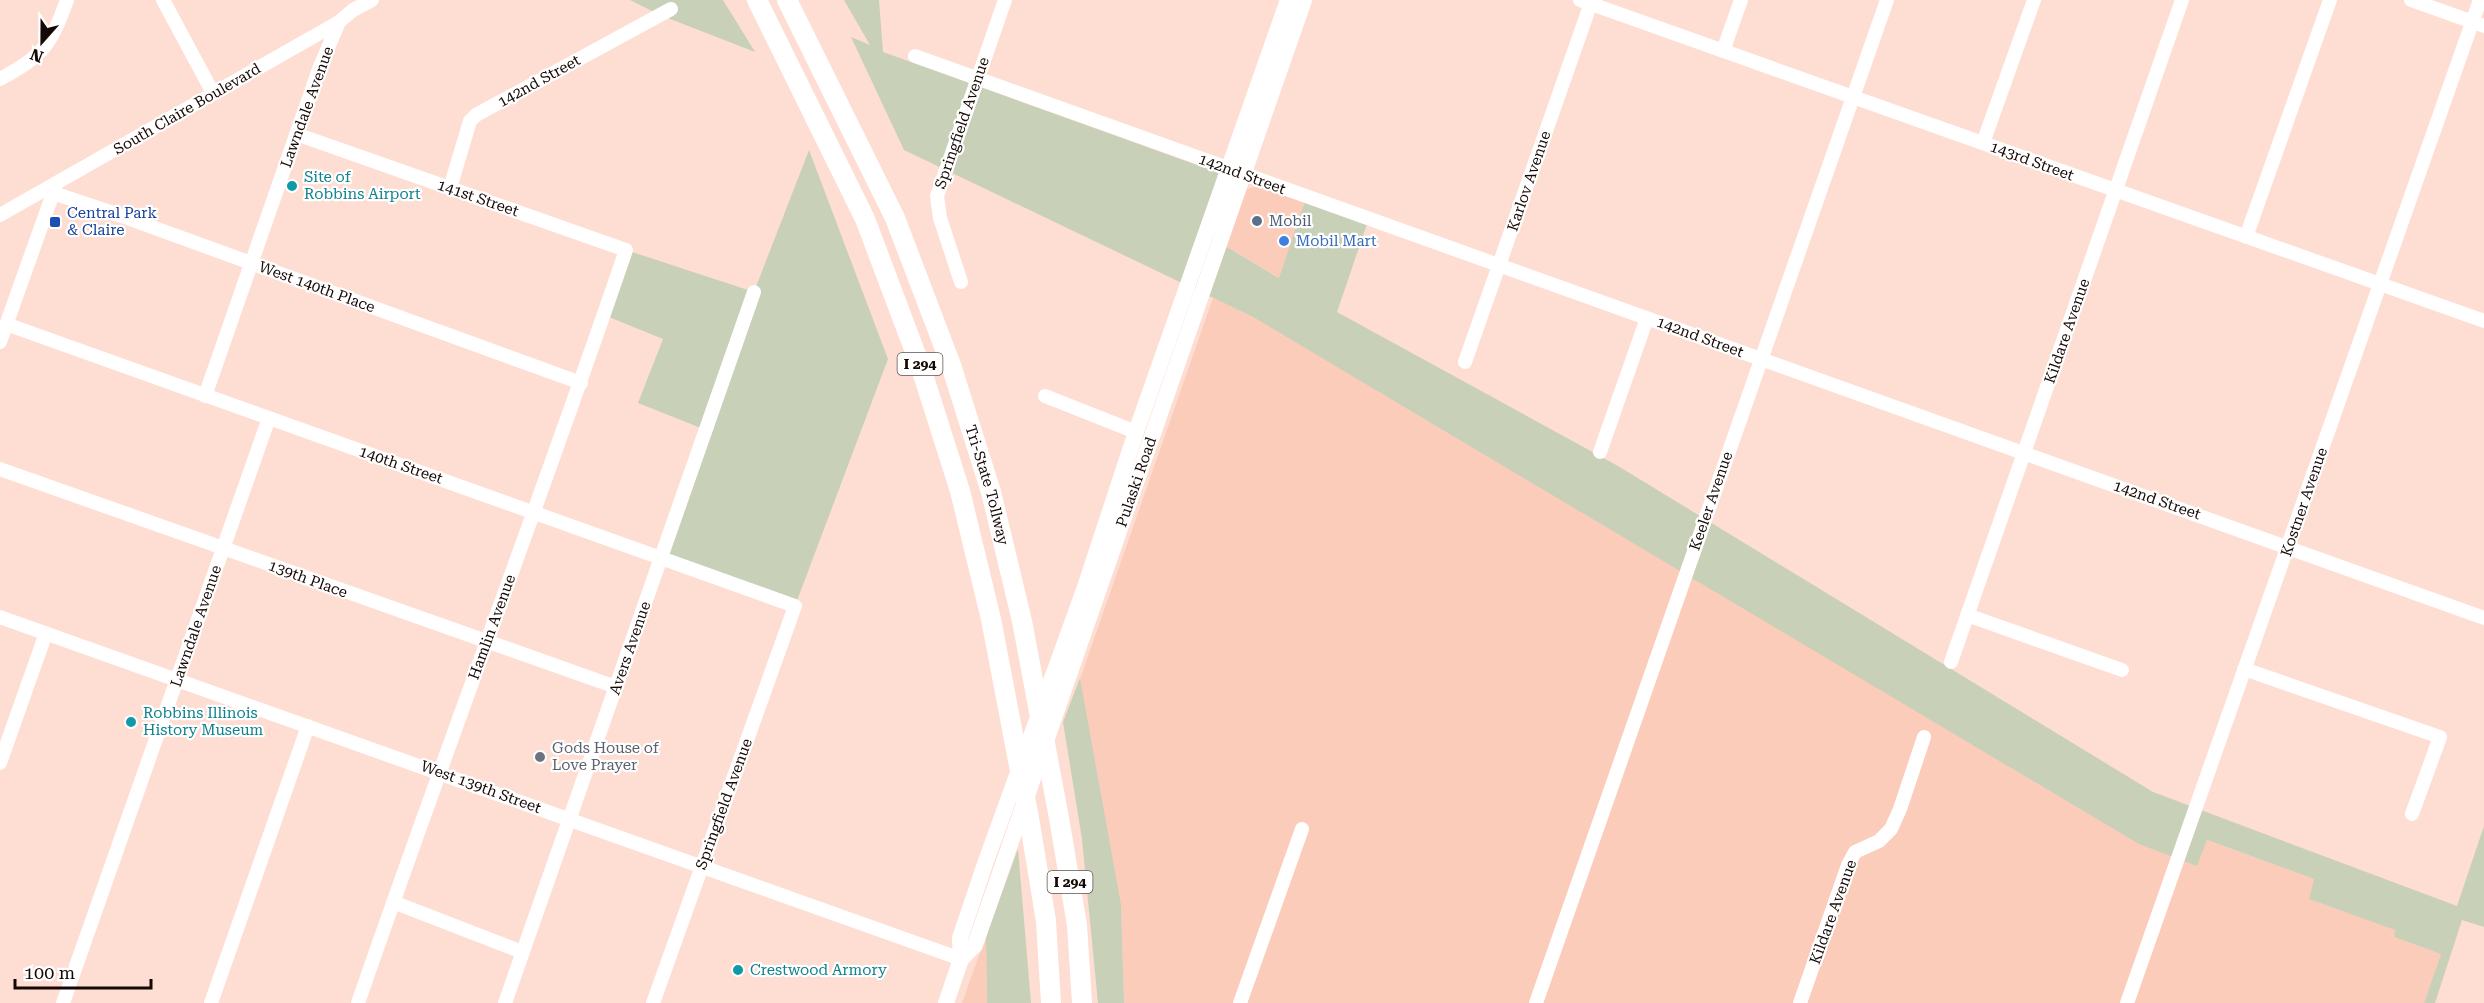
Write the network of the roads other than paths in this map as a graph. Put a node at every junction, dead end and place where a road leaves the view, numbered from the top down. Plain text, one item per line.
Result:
1 (67, 0) edge
2 (162, 0) edge
3 (372, 0) edge
4 (757, 0) edge
5 (787, 0) edge
6 (1005, 0) edge
7 (1288, 0) edge
8 (1304, 0) edge
9 (1741, 0) edge
10 (1887, 0) edge
11 (2034, 0) edge
12 (2182, 0) edge
13 (2330, 0) edge
14 (2411, 0) edge
15 (2480, 0) edge
16 (1588, 1) edge
17 (671, 9) dead end
18 (339, 22) junction
19 (2478, 24) edge
20 (1724, 51) junction
21 (915, 56) dead end
22 (977, 78) junction
23 (0, 79) edge
24 (213, 93) junction
25 (1853, 97) junction
26 (296, 134) junction
27 (1983, 143) junction
28 (1237, 172) junction
29 (54, 188) junction
30 (450, 188) junction
31 (2116, 190) junction
32 (0, 215) edge
33 (2246, 237) junction
34 (626, 250) joint
35 (252, 263) junction
36 (1499, 266) junction
37 (962, 282) dead end
38 (2380, 284) junction
39 (754, 292) dead end
40 (1647, 318) junction
41 (2484, 321) edge
42 (6, 324) junction
43 (0, 342) edge
44 (1761, 359) junction
45 (1465, 362) dead end
46 (581, 383) junction
47 (205, 396) junction
48 (1045, 396) dead end
49 (269, 418) junction
50 (1137, 432) junction
51 (1600, 452) dead end
52 (2024, 453) junction
53 (0, 469) edge
54 (534, 512) junction
55 (2288, 546) junction
56 (223, 549) junction
57 (661, 558) junction
58 (795, 606) joint
59 (1967, 615) junction
60 (0, 617) edge
61 (2484, 618) edge
62 (46, 633) junction
63 (486, 643) junction
64 (1951, 662) dead end
65 (2244, 669) junction
66 (2122, 670) dead end
67 (177, 680) junction
68 (616, 687) junction
69 (308, 726) junction
70 (1924, 737) dead end
71 (0, 763) edge
72 (439, 772) junction
73 (2412, 814) dead end
74 (570, 819) junction
75 (1302, 829) dead end
76 (701, 866) junction
77 (393, 902) junction
78 (522, 952) junction
79 (961, 958) junction
80 (63, 1003) edge
81 (211, 1003) edge
82 (358, 1003) edge
83 (505, 1003) edge
84 (653, 1003) edge
85 (946, 1003) edge
86 (1051, 1003) edge
87 (1082, 1003) edge
88 (1240, 1003) edge
89 (1536, 1003) edge
90 (1800, 1003) edge
91 (2127, 1003) edge

1 - 23 street
2 - 24 street
3 - 18 street, South Claire Boulevard
4 - 86 highway, Tri-State Tollway / I 294
5 - 87 highway, Tri-State Tollway / I 294
6 - 22 street, Springfield Avenue
7 - 28 main road, Pulaski Road
8 - 28 main road, Pulaski Road
9 - 20 street
10 - 25 street, Keeler Avenue
11 - 27 street
12 - 31 street, Kildare Avenue
13 - 33 street
14 - 19 street
15 - 19 street, Kostner Avenue
16 - 20 street, 143rd Street
16 - 36 street, Karlov Avenue
17 - 30 street, 142nd Street
18 - 24 street, South Claire Boulevard
18 - 26 street, Lawndale Avenue
19 - 38 street, Kostner Avenue
20 - 25 street, 143rd Street
21 - 22 street, 142nd Street
22 - 28 street, 142nd Street
22 - 37 street, Springfield Avenue
24 - 29 street, South Claire Boulevard
25 - 27 street, 143rd Street
25 - 44 street, Keeler Avenue
26 - 30 street, 141st Street
26 - 35 street, Lawndale Avenue
27 - 31 street, 143rd Street
28 - 36 street, 142nd Street
28 - 50 main road, Pulaski Road
28 - 79 main road, Pulaski Road
29 - 32 street, South Claire Boulevard
29 - 35 street, West 140th Place
29 - 42 street
30 - 34 street, 141st Street
31 - 33 street, 143rd Street
31 - 52 street, Kildare Avenue
33 - 38 street, 143rd Street
34 - 46 street, Hamlin Avenue
35 - 46 street, West 140th Place
35 - 47 street, Lawndale Avenue
36 - 40 street, 142nd Street
36 - 45 street, Karlov Avenue
38 - 41 street, 143rd Street
38 - 55 street, Kostner Avenue
39 - 57 street, Avers Avenue
40 - 44 street, 142nd Street
40 - 51 street
42 - 43 street
42 - 47 street, 140th Street
44 - 52 street, 142nd Street
44 - 89 street, Keeler Avenue
46 - 54 street, Hamlin Avenue
47 - 49 street, 140th Street
48 - 50 street
49 - 54 street, 140th Street
49 - 56 street, Lawndale Avenue
50 - 79 main road, Pulaski Road
52 - 55 street, 142nd Street
52 - 59 street, Kildare Avenue
53 - 56 street, 139th Place
54 - 57 street, 140th Street
54 - 63 street, Hamlin Avenue
55 - 61 street, 142nd Street
55 - 65 street, Kostner Avenue
56 - 63 street, 139th Place
56 - 67 street, Lawndale Avenue
57 - 58 street, 140th Street
57 - 68 street, Avers Avenue
58 - 76 street, Springfield Avenue
59 - 64 street, Kildare Avenue
59 - 66 street
60 - 62 street, West 139th Street
62 - 67 street, West 139th Street
62 - 71 street
63 - 68 street, 139th Place
63 - 72 street, Hamlin Avenue
65 - 73 street
65 - 91 street, Kostner Avenue
67 - 69 street, West 139th Street
67 - 80 street, Lawndale Avenue
68 - 74 street, Avers Avenue
69 - 72 street, West 139th Street
69 - 81 street
70 - 90 street, Kildare Avenue
72 - 74 street, West 139th Street
72 - 77 street, Hamlin Avenue
74 - 76 street, West 139th Street
74 - 78 street, Avers Avenue
75 - 88 street
76 - 79 street, West 139th Street
76 - 84 street, Springfield Avenue
77 - 78 street
77 - 82 street, Hamlin Avenue
78 - 83 street, Avers Avenue
79 - 85 main road, Pulaski Road

